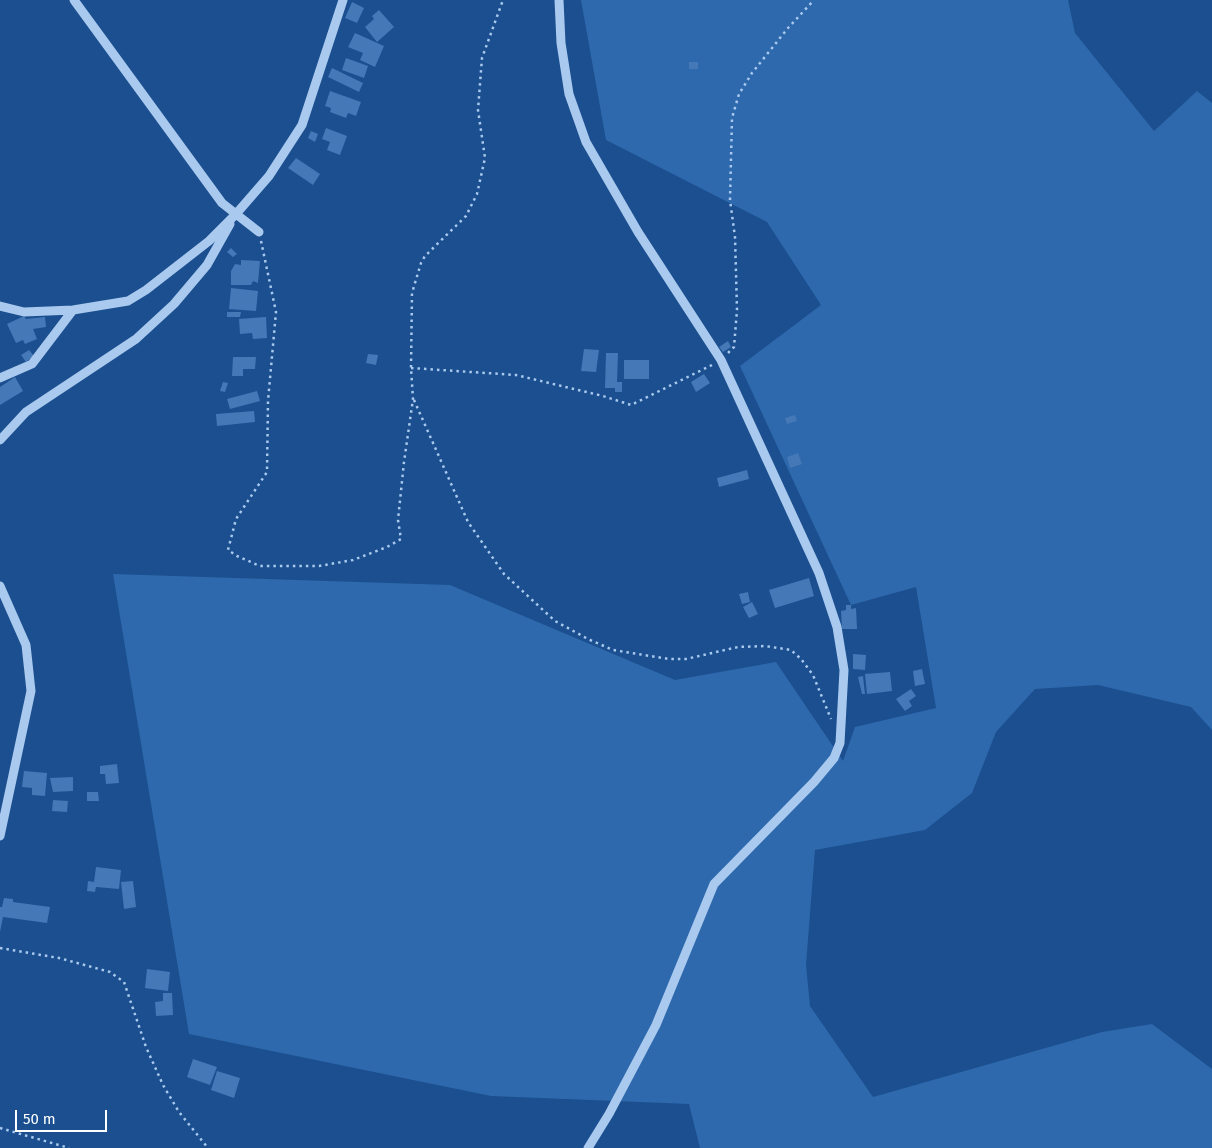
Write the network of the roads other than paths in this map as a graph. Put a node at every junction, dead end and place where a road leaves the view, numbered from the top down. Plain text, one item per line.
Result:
1 (74, 0) edge
2 (343, 0) edge
3 (559, 0) edge
4 (236, 214) junction
5 (259, 232) road end
6 (0, 306) edge
7 (73, 310) junction
8 (0, 378) edge
9 (0, 440) edge
10 (0, 586) edge
11 (0, 836) edge
12 (588, 1148) edge

1 - 4 street
2 - 4 street
3 - 12 street
4 - 5 street
4 - 7 street
4 - 9 street
6 - 7 street
7 - 8 street
10 - 11 street

